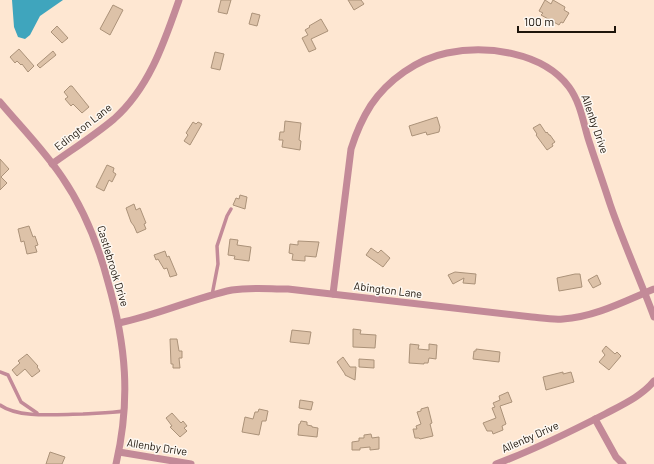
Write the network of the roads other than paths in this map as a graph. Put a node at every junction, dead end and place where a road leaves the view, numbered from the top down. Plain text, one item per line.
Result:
1 (179, 0) edge
2 (0, 102) edge
3 (52, 164) junction
4 (231, 209) dead end
5 (654, 289) edge
6 (645, 293) junction
7 (333, 294) junction
8 (212, 296) junction
9 (654, 317) edge
10 (119, 323) junction
11 (0, 372) edge
12 (654, 381) edge
13 (0, 405) edge
14 (125, 411) junction
15 (42, 415) junction
16 (595, 419) junction
17 (119, 452) junction
18 (116, 464) edge
19 (190, 464) edge
20 (496, 464) edge
21 (623, 464) edge

1 - 3 street, Edington Lane
2 - 3 street, Castlebrook Drive
3 - 10 street, Castlebrook Drive
4 - 8 lane
5 - 6 street, Abington Lane
6 - 7 street, Abington Lane
6 - 7 street, Allenby Drive
6 - 9 street, Allenby Drive
7 - 8 street, Abington Lane
8 - 10 street, Abington Lane
10 - 14 street, Castlebrook Drive
11 - 15 lane
12 - 16 street, Allenby Drive
13 - 15 lane
14 - 15 lane
14 - 17 street, Castlebrook Drive
16 - 20 street, Allenby Drive
16 - 21 street
17 - 18 street, Castlebrook Drive
17 - 19 street, Allenby Drive

